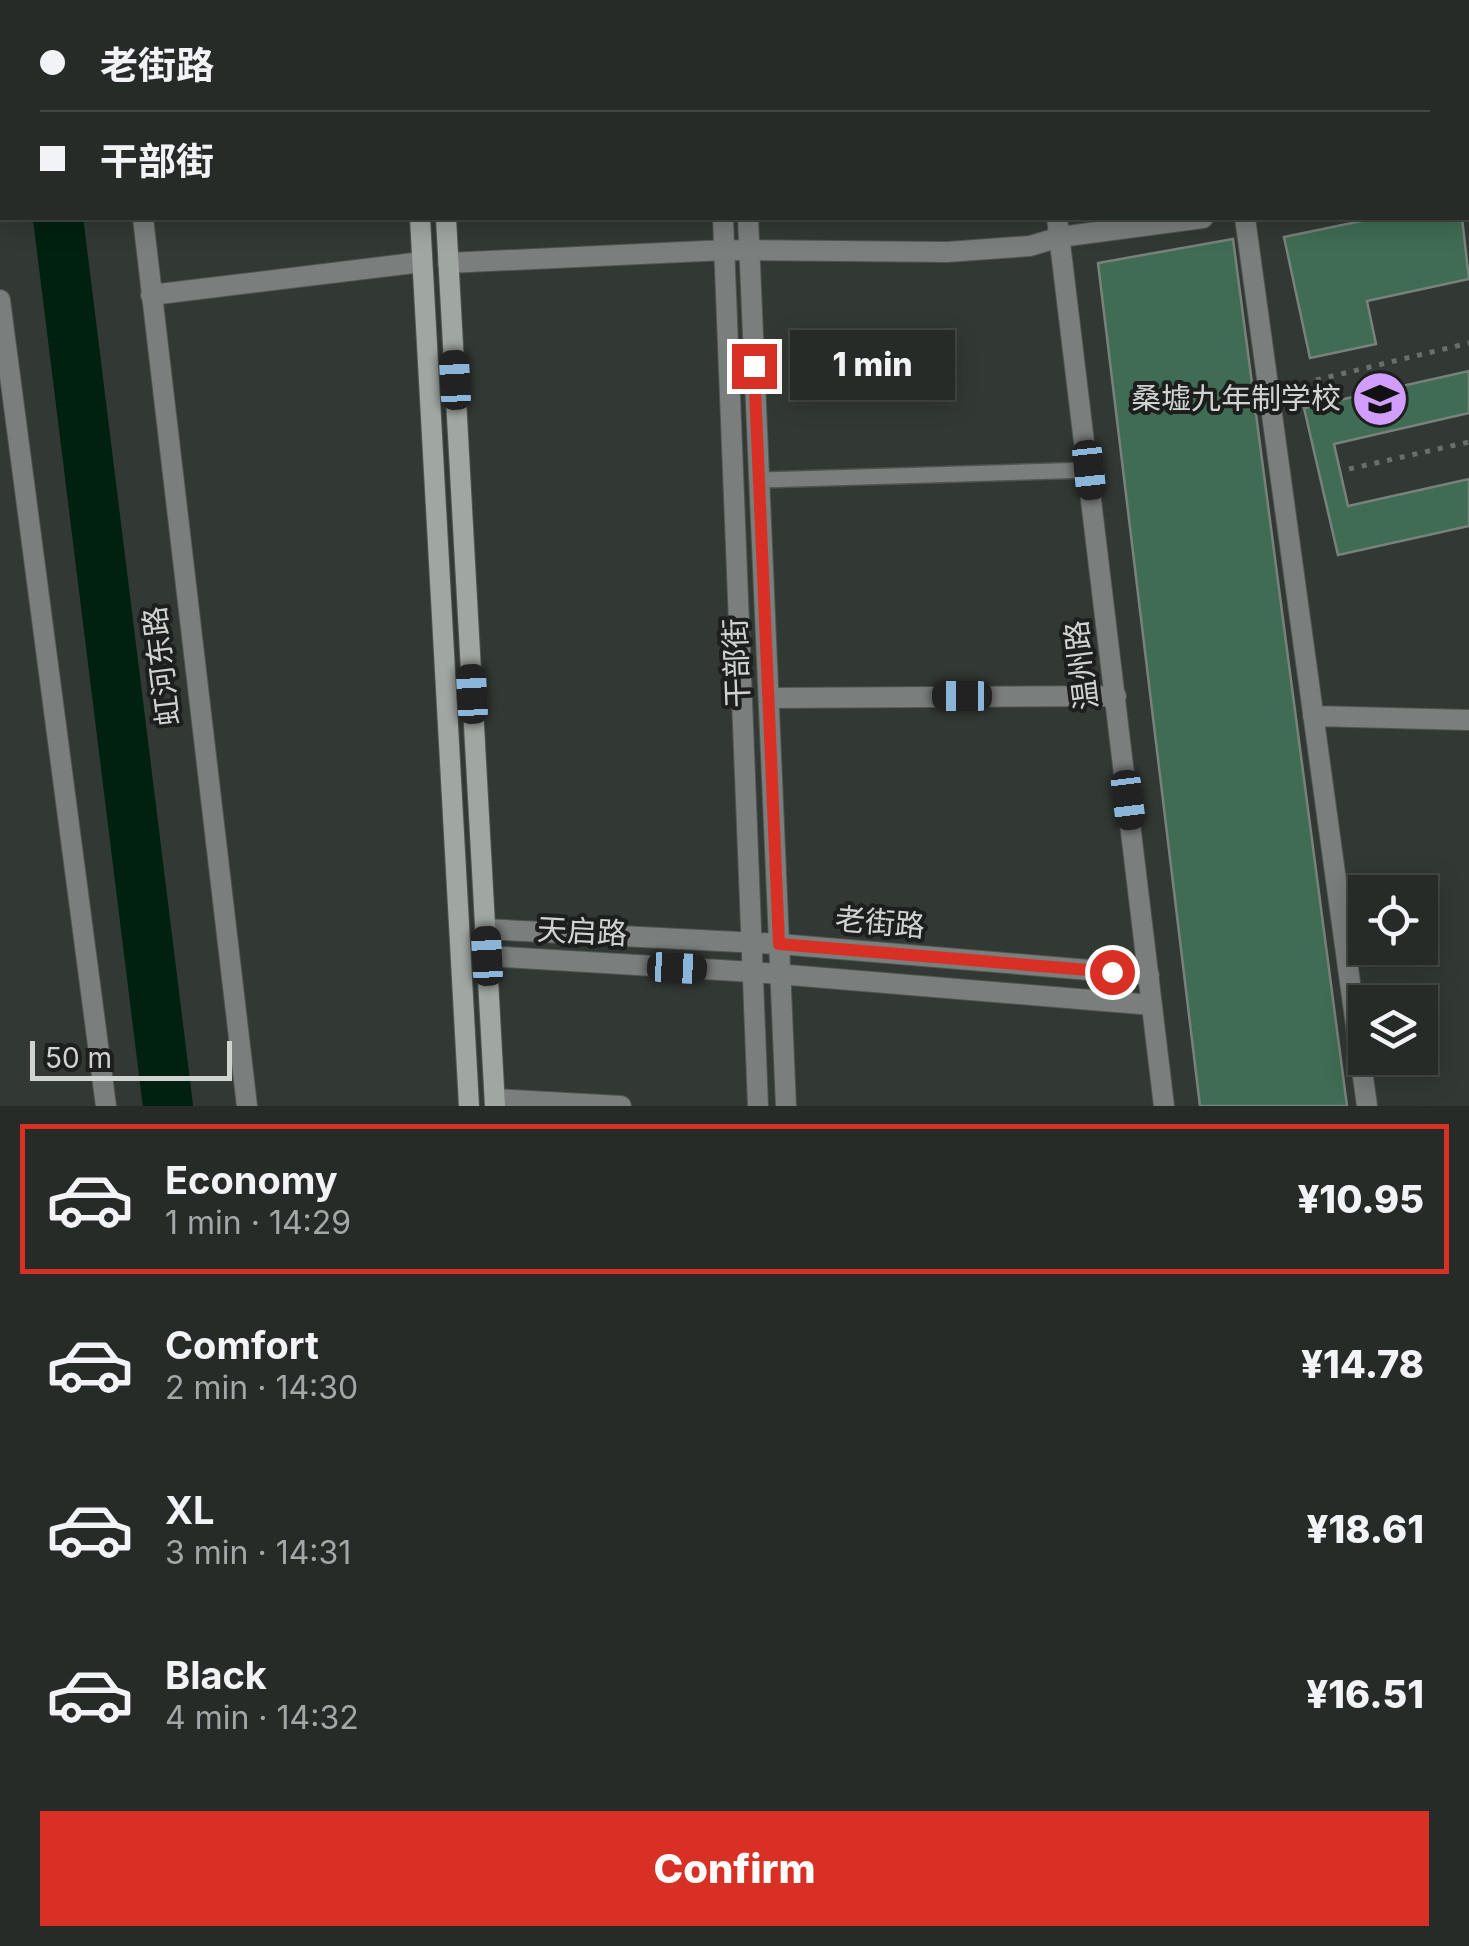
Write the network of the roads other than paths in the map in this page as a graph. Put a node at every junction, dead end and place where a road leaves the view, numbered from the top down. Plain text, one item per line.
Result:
1 (142, 220) edge
2 (420, 220) edge
3 (446, 220) edge
4 (723, 220) edge
5 (748, 220) edge
6 (1171, 220) edge
7 (1245, 220) edge
8 (1058, 227) edge
9 (725, 250) junction
10 (750, 252) junction
11 (422, 262) junction
12 (448, 263) junction
13 (151, 295) junction
14 (0, 300) edge
15 (1089, 470) junction
16 (0, 477) edge
17 (22, 477) junction
18 (759, 480) junction
19 (1116, 696) junction
20 (768, 698) junction
21 (1313, 716) junction
22 (1469, 720) edge
23 (485, 929) junction
24 (752, 944) junction
25 (779, 944) junction
26 (487, 956) junction
27 (753, 972) junction
28 (780, 975) junction
29 (1149, 975) junction
30 (1152, 1004) junction
31 (495, 1102) edge
32 (106, 1106) edge
33 (247, 1106) edge
34 (469, 1106) edge
35 (621, 1106) edge
36 (758, 1106) edge
37 (786, 1106) edge
38 (1164, 1106) edge
39 (1367, 1106) edge

1 - 13 street, 虹河东路
2 - 11 main road
3 - 12 main road
4 - 9 street, 干部街
5 - 10 street, 干部街
6 - 8 street
7 - 21 street
8 - 10 street
8 - 15 street, 温州路
9 - 10 street
9 - 12 street
9 - 24 street, 干部街
10 - 18 street, 干部街
11 - 13 street
11 - 34 main road
12 - 23 main road
13 - 33 street, 虹河东路
14 - 17 street
15 - 18 lane
15 - 19 street, 温州路
16 - 17 street
17 - 32 street
18 - 20 street, 干部街
19 - 20 street
19 - 29 street, 温州路
20 - 25 street, 干部街
21 - 22 street
21 - 39 street
23 - 24 street, 老街路
23 - 26 main road
24 - 25 street, 老街路
24 - 27 street, 干部街
25 - 28 street, 干部街
25 - 29 street, 老街路
26 - 27 street, 天启路
26 - 31 main road
27 - 28 street, 天启路
27 - 36 street, 干部街
28 - 30 street, 天启路
28 - 37 street, 干部街
29 - 30 street, 温州路
30 - 38 street, 温州路
31 - 35 street

